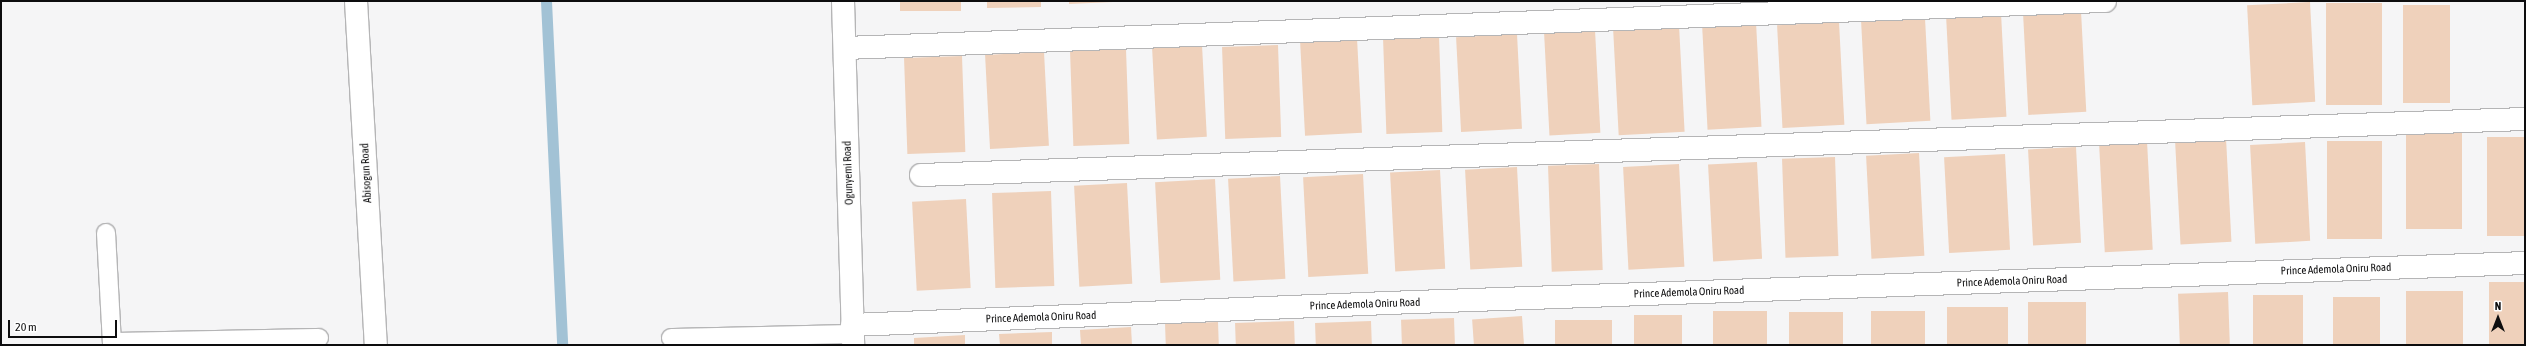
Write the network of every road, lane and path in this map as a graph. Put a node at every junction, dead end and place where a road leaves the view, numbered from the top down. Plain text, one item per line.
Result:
1 (356, 1) edge
2 (843, 1) edge
3 (2105, 1) edge
4 (845, 48) junction
5 (2525, 119) edge
6 (921, 175) dead end
7 (106, 233) dead end
8 (2525, 263) edge
9 (853, 335) edge
10 (319, 338) dead end
11 (671, 338) dead end
12 (112, 343) edge
13 (376, 345) edge

1 - 13 street, Abisogun Road
2 - 4 street, Ogunyemi Road
3 - 4 street
4 - 9 street, Ogunyemi Road
5 - 6 street
7 - 12 lane
8 - 9 street, Prince Ademola Oniru Road
9 - 11 lane
10 - 12 lane

